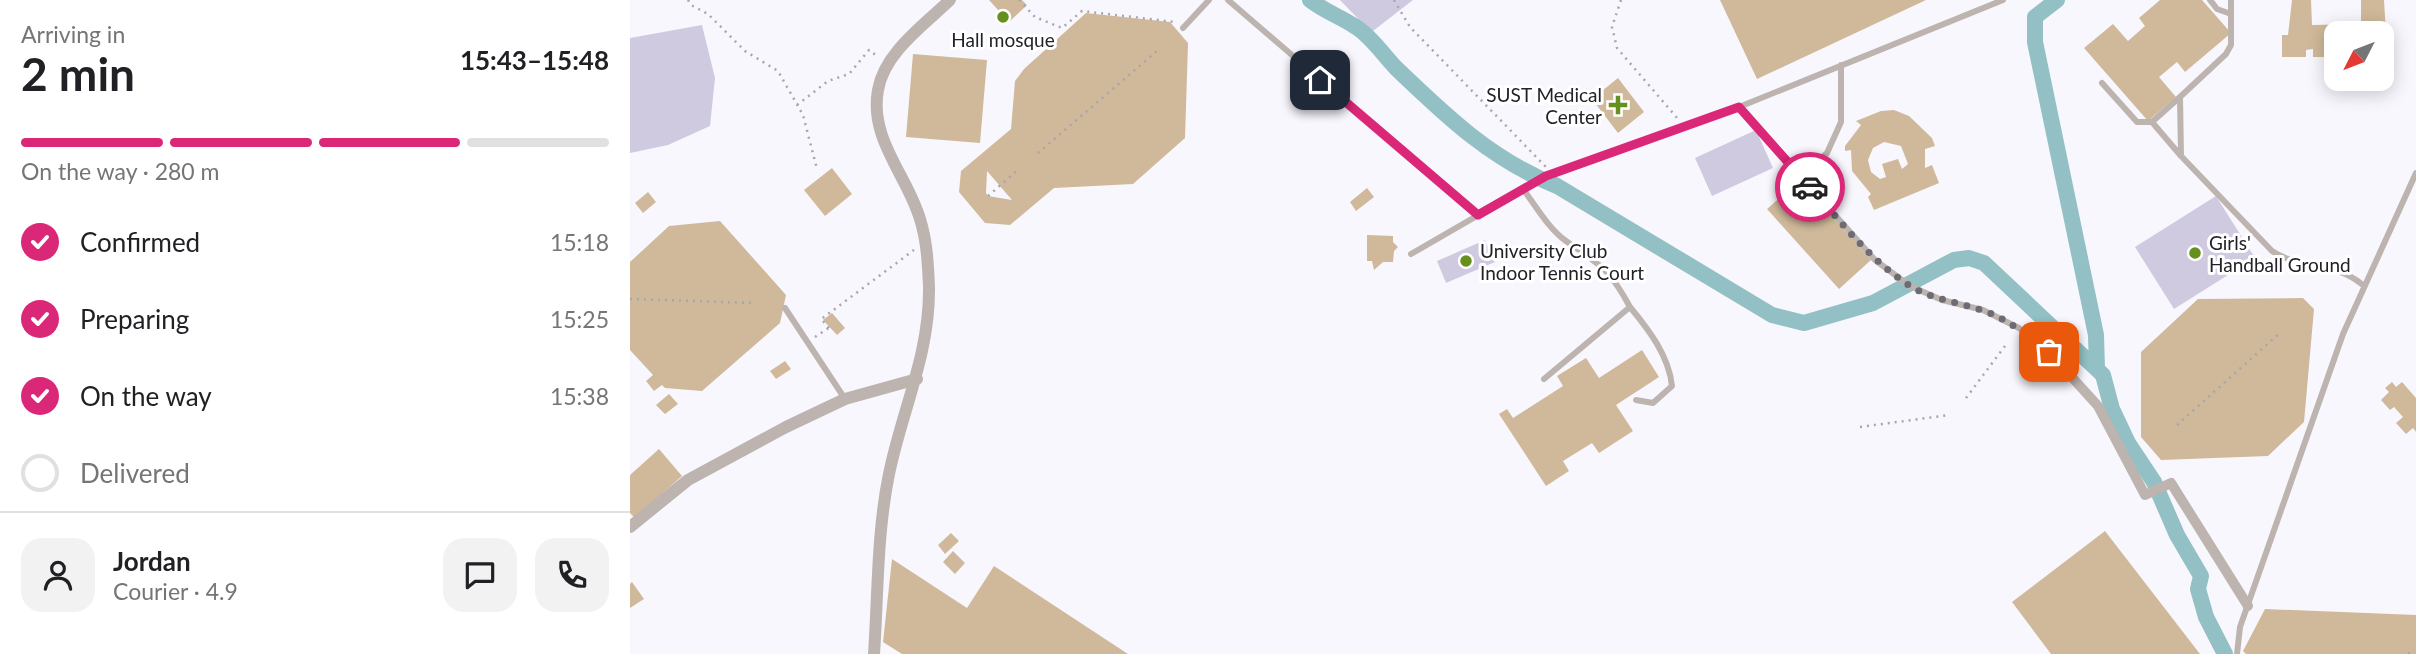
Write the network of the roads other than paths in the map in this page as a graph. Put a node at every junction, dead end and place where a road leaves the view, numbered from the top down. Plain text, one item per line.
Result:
1 (950, 0) edge
2 (1209, 0) edge
3 (1228, 0) edge
4 (2003, 0) edge
5 (2210, 0) edge
6 (2231, 0) edge
7 (2231, 14) junction
8 (1183, 28) road end
9 (1841, 65) junction
10 (2102, 83) dead end
11 (2180, 97) junction
12 (1739, 107) junction
13 (2152, 122) junction
14 (2181, 156) junction
15 (2416, 173) edge
16 (1802, 177) junction
17 (1523, 189) junction
18 (1478, 215) junction
19 (1411, 254) dead end
20 (2363, 285) junction
21 (1630, 307) junction
22 (785, 308) dead end
23 (2049, 352) joint
24 (917, 379) junction
25 (1544, 379) dead end
26 (845, 399) junction
27 (1636, 400) dead end
28 (630, 527) edge
29 (2249, 606) junction
30 (874, 654) edge
31 (2237, 654) edge

1 - 24 street
2 - 8 lane
3 - 18 lane
4 - 9 lane
5 - 7 lane
6 - 7 lane
7 - 11 lane
9 - 12 lane
9 - 16 lane
10 - 13 lane
11 - 13 lane
11 - 14 lane
12 - 16 lane
12 - 17 lane
13 - 14 lane
14 - 20 lane
15 - 20 lane
16 - 23 lane
17 - 18 lane
17 - 21 lane
18 - 19 lane
20 - 29 lane
21 - 25 lane
21 - 27 lane
22 - 26 lane
23 - 29 street
24 - 26 street
24 - 30 street
26 - 28 street
29 - 31 lane

